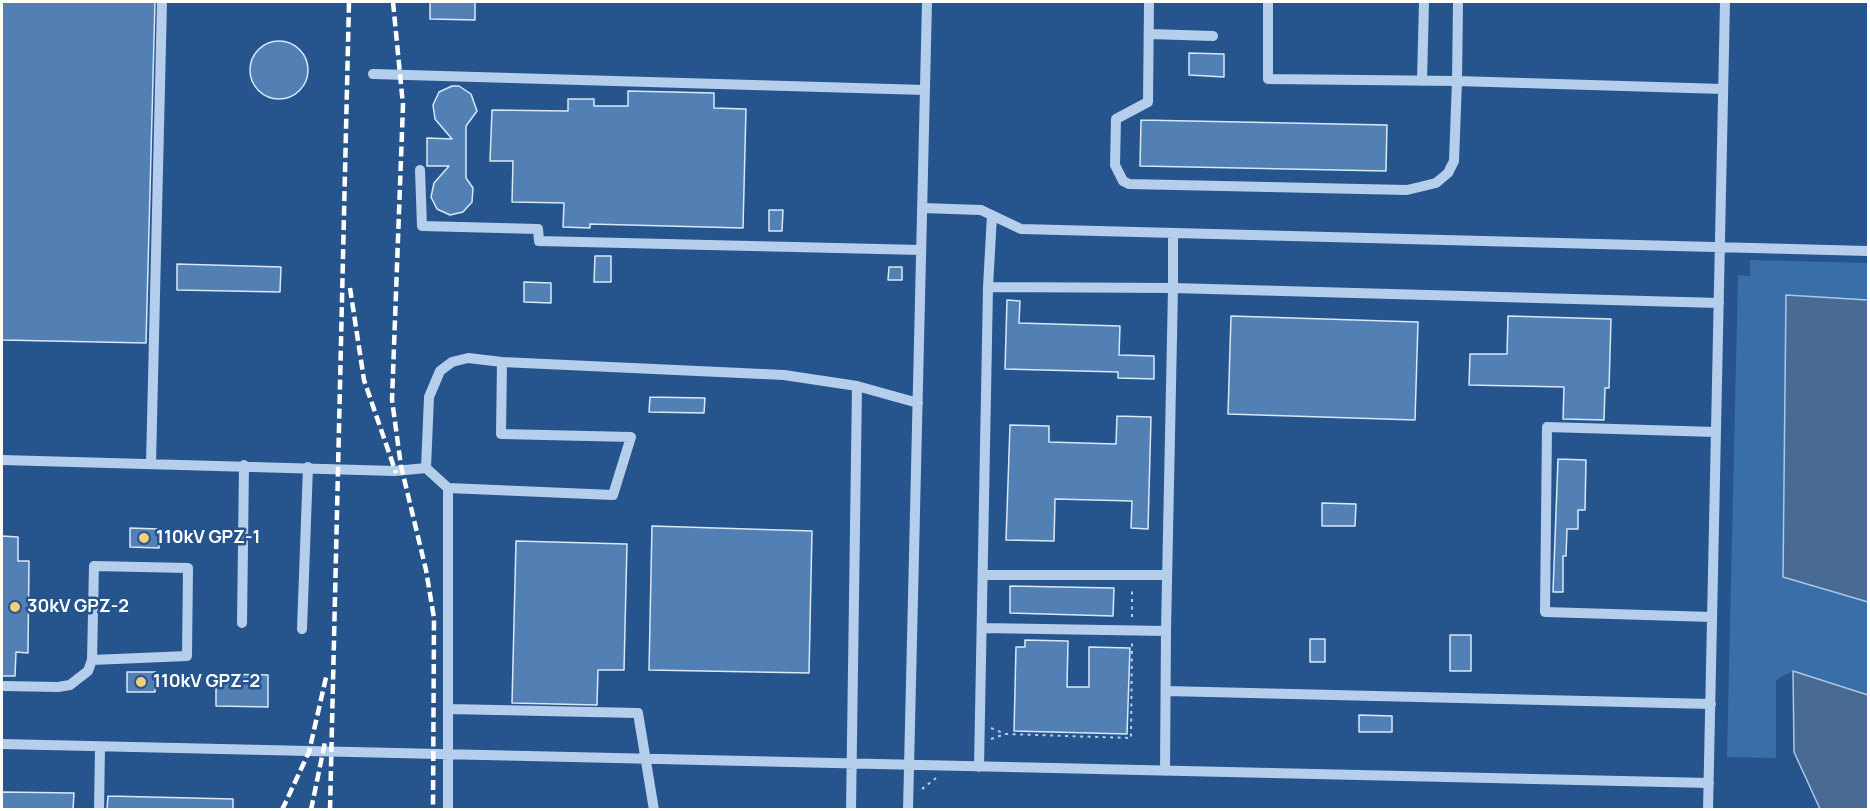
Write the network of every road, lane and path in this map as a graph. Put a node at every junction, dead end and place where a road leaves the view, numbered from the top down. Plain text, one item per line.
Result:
1 (162, 2) edge
2 (927, 2) edge
3 (1149, 2) edge
4 (1268, 2) edge
5 (1424, 2) edge
6 (1458, 2) edge
7 (1725, 2) edge
8 (1149, 34) junction
9 (1213, 36) dead end
10 (373, 74) dead end
11 (1422, 81) junction
12 (1457, 81) junction
13 (1723, 88) junction
14 (925, 90) junction
15 (420, 170) dead end
16 (922, 208) junction
17 (992, 215) junction
18 (1173, 233) junction
19 (1720, 247) junction
20 (921, 250) junction
21 (1869, 251) edge
22 (988, 287) junction
23 (1173, 288) junction
24 (1719, 303) junction
25 (502, 362) junction
26 (857, 386) junction
27 (918, 403) junction
28 (1716, 432) junction
29 (2, 460) edge
30 (151, 463) junction
31 (244, 465) junction
32 (308, 467) junction
33 (426, 468) junction
34 (448, 488) junction
35 (983, 575) junction
36 (1132, 575) junction
37 (1167, 575) junction
38 (1712, 617) junction
39 (243, 623) dead end
40 (982, 628) junction
41 (302, 629) dead end
42 (1132, 630) junction
43 (1166, 631) junction
44 (92, 660) junction
45 (2, 686) edge
46 (1166, 691) junction
47 (1710, 704) junction
48 (449, 709) junction
49 (2, 744) edge
50 (980, 744) junction
51 (100, 747) junction
52 (449, 754) junction
53 (645, 759) junction
54 (850, 764) junction
55 (910, 766) junction
56 (939, 766) junction
57 (979, 767) junction
58 (1165, 771) junction
59 (1709, 783) junction
60 (909, 792) junction
61 (99, 810) edge
62 (448, 810) edge
63 (654, 810) edge
64 (851, 810) edge
65 (909, 810) edge
66 (1708, 810) edge

1 - 30 lane
2 - 14 lane
3 - 8 lane
4 - 11 lane
5 - 11 lane
6 - 12 lane
7 - 13 lane
8 - 9 lane
8 - 12 lane
10 - 14 lane
11 - 12 lane
12 - 13 lane
13 - 19 lane
14 - 16 lane
15 - 20 lane
16 - 17 lane
16 - 20 lane
17 - 18 lane
17 - 22 lane
18 - 19 lane
18 - 23 lane
19 - 21 lane
19 - 24 lane
20 - 27 lane
22 - 23 lane
22 - 35 lane
23 - 24 lane
23 - 37 lane
24 - 28 lane
25 - 26 lane
25 - 33 lane
25 - 34 lane
26 - 27 lane
26 - 54 lane
27 - 55 lane
28 - 38 lane
28 - 38 lane
29 - 30 lane
30 - 31 lane
31 - 32 lane
31 - 39 lane
32 - 33 lane
32 - 41 lane
33 - 34 lane
34 - 48 lane
35 - 36 lane
35 - 40 lane
36 - 37 lane
36 - 42 path
37 - 43 lane
38 - 47 lane
40 - 42 lane
40 - 50 lane
42 - 43 lane
42 - 50 path
43 - 46 lane
44 - 44 lane
44 - 45 lane
46 - 47 lane
46 - 58 lane
47 - 59 lane
48 - 52 lane
48 - 53 lane
49 - 51 lane
50 - 57 lane
51 - 52 lane
51 - 61 lane
52 - 53 lane
52 - 62 lane
53 - 54 lane
53 - 63 lane
54 - 55 lane
54 - 64 lane
55 - 56 lane
55 - 60 lane
56 - 57 lane
56 - 60 path
57 - 58 lane
58 - 59 lane
59 - 66 lane
60 - 65 lane

